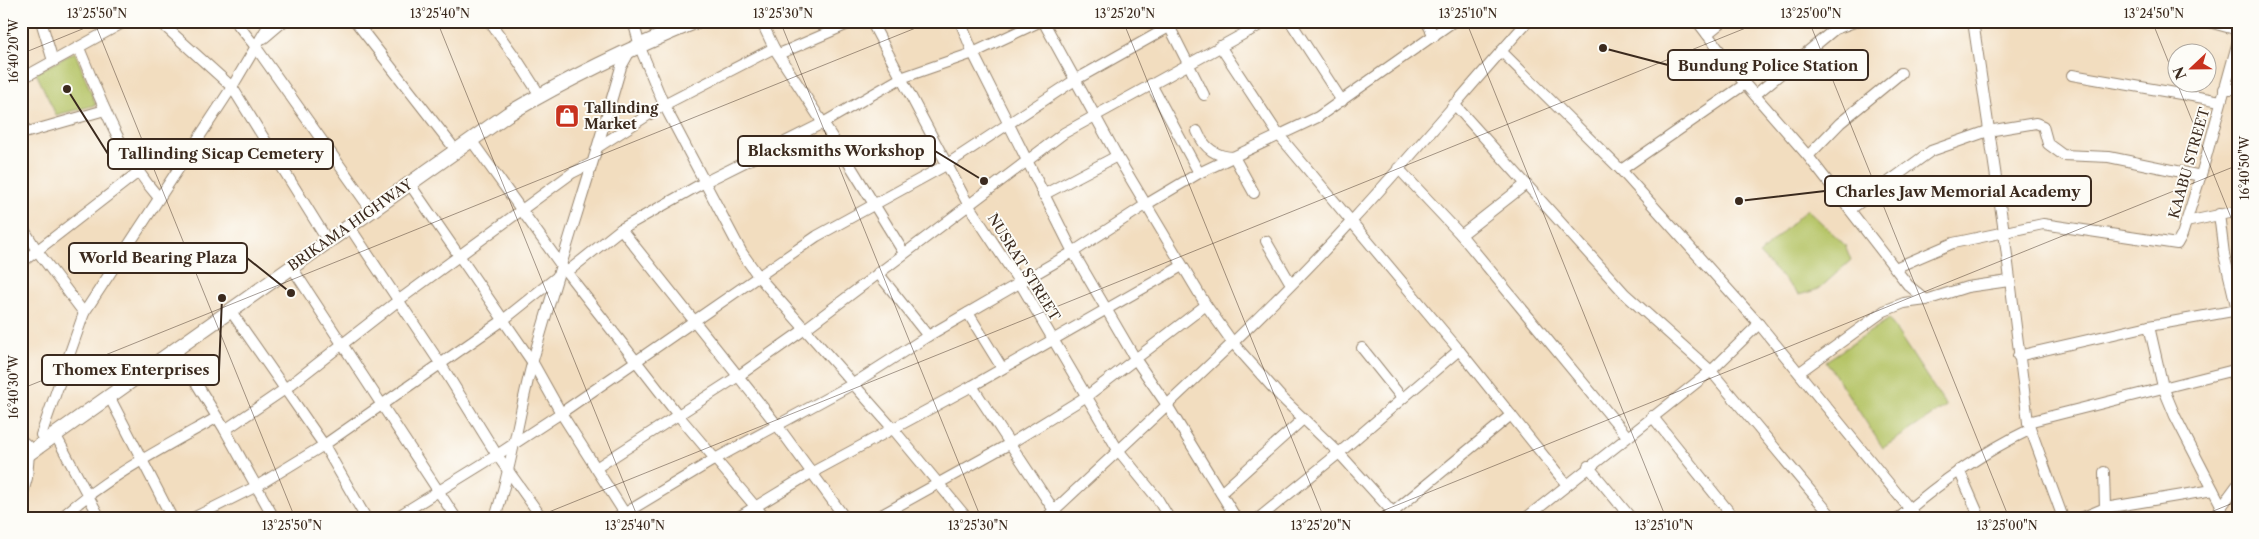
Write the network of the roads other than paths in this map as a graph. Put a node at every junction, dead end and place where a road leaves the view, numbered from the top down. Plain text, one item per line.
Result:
1 (41, 21) edge
2 (126, 21) edge
3 (159, 21) edge
4 (235, 21) edge
5 (271, 21) edge
6 (284, 21) edge
7 (355, 21) edge
8 (489, 21) edge
9 (633, 21) edge
10 (676, 21) edge
11 (697, 21) edge
12 (761, 21) edge
13 (854, 21) edge
14 (871, 21) edge
15 (960, 21) edge
16 (1042, 21) edge
17 (1243, 21) edge
18 (1267, 21) edge
19 (1290, 21) edge
20 (1426, 21) edge
21 (1454, 21) edge
22 (1528, 21) edge
23 (1696, 21) edge
24 (1722, 21) edge
25 (1856, 21) edge
26 (1973, 21) edge
27 (2205, 21) edge
28 (1168, 24) edge
29 (2238, 30) edge
30 (1249, 31) junction
31 (1706, 34) junction
32 (1434, 36) junction
33 (2238, 41) edge
34 (637, 43) junction
35 (255, 46) junction
36 (1220, 46) junction
37 (79, 48) junction
38 (776, 51) junction
39 (1501, 51) junction
40 (973, 53) junction
41 (53, 61) junction
42 (1188, 63) junction
43 (1901, 73) dead end
44 (2072, 75) dead end
45 (901, 78) junction
46 (21, 79) edge
47 (1075, 80) junction
48 (1151, 84) junction
49 (1745, 84) junction
50 (232, 87) junction
51 (536, 89) junction
52 (2238, 89) edge
53 (2224, 90) junction
54 (1204, 95) dead end
55 (1755, 95) junction
56 (1342, 101) junction
57 (2221, 101) junction
58 (1454, 104) junction
59 (664, 105) junction
60 (104, 110) junction
61 (1094, 115) junction
62 (21, 120) edge
63 (1009, 122) junction
64 (823, 123) junction
65 (1197, 131) dead end
66 (1988, 131) junction
67 (24, 133) edge
68 (1278, 134) junction
69 (471, 140) junction
70 (451, 144) junction
71 (598, 147) junction
72 (1117, 156) junction
73 (1808, 156) junction
74 (1234, 157) junction
75 (1026, 162) junction
76 (590, 164) junction
77 (946, 164) junction
78 (1398, 168) junction
79 (1621, 170) junction
80 (137, 173) junction
81 (1200, 173) junction
82 (2201, 176) junction
83 (409, 183) junction
84 (703, 183) junction
85 (1526, 184) junction
86 (1254, 193) dead end
87 (1043, 195) junction
88 (159, 198) junction
89 (367, 204) junction
90 (1147, 204) junction
91 (873, 205) junction
92 (969, 206) junction
93 (1851, 209) junction
94 (522, 211) junction
95 (2238, 211) edge
96 (2219, 214) junction
97 (2186, 222) junction
98 (1351, 223) junction
99 (21, 225) edge
100 (349, 226) junction
101 (621, 229) junction
102 (2004, 232) junction
103 (324, 235) junction
104 (1461, 235) junction
105 (1266, 242) dead end
106 (38, 252) junction
107 (1073, 252) junction
108 (904, 253) junction
109 (459, 257) junction
110 (21, 264) edge
111 (291, 266) junction
112 (1182, 266) junction
113 (1894, 268) junction
114 (564, 269) junction
115 (878, 273) junction
116 (557, 277) junction
117 (759, 277) junction
118 (2009, 281) junction
119 (1020, 283) junction
120 (1291, 284) junction
121 (400, 300) junction
122 (1926, 300) junction
123 (1206, 305) junction
124 (230, 310) junction
125 (1108, 310) junction
126 (2237, 310) edge
127 (84, 313) junction
128 (968, 313) junction
129 (502, 320) junction
130 (694, 323) junction
131 (1759, 324) junction
132 (2149, 326) junction
133 (805, 329) junction
134 (928, 336) junction
135 (1053, 340) junction
136 (1233, 343) junction
137 (343, 345) junction
138 (1362, 348) dead end
139 (176, 350) junction
140 (1459, 350) junction
141 (2018, 356) junction
142 (636, 360) junction
143 (1136, 360) junction
144 (440, 363) junction
145 (532, 363) junction
146 (1002, 368) junction
147 (2234, 370) edge
148 (1711, 371) junction
149 (1800, 372) junction
150 (737, 377) junction
151 (853, 384) junction
152 (972, 386) junction
153 (2238, 386) edge
154 (2163, 387) junction
155 (285, 389) junction
156 (109, 396) junction
157 (1087, 396) junction
158 (1402, 398) junction
159 (383, 404) junction
160 (1167, 405) junction
161 (561, 413) junction
162 (678, 415) junction
163 (1511, 415) junction
164 (1652, 416) junction
165 (216, 418) junction
166 (1303, 420) junction
167 (777, 425) junction
168 (2028, 426) junction
169 (225, 430) junction
170 (894, 430) junction
171 (48, 434) junction
172 (1627, 436) junction
173 (515, 442) junction
174 (1011, 443) junction
175 (324, 445) junction
176 (24, 449) edge
177 (1118, 450) junction
178 (1339, 453) junction
179 (496, 455) junction
180 (715, 459) junction
181 (140, 461) junction
182 (1588, 466) junction
183 (596, 468) junction
184 (1959, 470) junction
185 (509, 471) junction
186 (2104, 472) dead end
187 (811, 473) junction
188 (937, 483) junction
189 (2238, 484) edge
190 (1567, 485) junction
191 (256, 486) junction
192 (439, 490) junction
193 (2213, 490) junction
194 (1221, 493) junction
195 (88, 497) junction
196 (21, 500) edge
197 (756, 506) junction
198 (2222, 507) junction
199 (1910, 508) junction
200 (2105, 508) junction
201 (1053, 515) edge
202 (623, 516) edge
203 (1392, 516) edge
204 (965, 517) edge
205 (1530, 517) edge
206 (61, 518) edge
207 (100, 518) edge
208 (172, 518) edge
209 (193, 518) edge
210 (274, 518) edge
211 (366, 518) edge
212 (395, 518) edge
213 (456, 518) edge
214 (495, 518) edge
215 (542, 518) edge
216 (737, 518) edge
217 (765, 518) edge
218 (846, 518) edge
219 (876, 518) edge
220 (1168, 518) edge
221 (1236, 518) edge
222 (1259, 518) edge
223 (1631, 518) edge
224 (1734, 518) edge
225 (1833, 518) edge
226 (1899, 518) edge
227 (1917, 518) edge
228 (1980, 518) edge
229 (2063, 518) edge
230 (2081, 518) edge
231 (2213, 518) edge

1 - 41 street
2 - 37 street
3 - 50 street
4 - 35 street
5 - 35 street
6 - 35 street
7 - 70 street
8 - 51 street
9 - 34 street
10 - 34 highway, BRIKAMA HIGHWAY
11 - 34 highway, BRIKAMA HIGHWAY
12 - 38 street
13 - 38 street
14 - 45 street, NUSRAT STREET
15 - 40 street
16 - 40 street
16 - 47 street
17 - 30 street
18 - 30 street
19 - 56 street
20 - 32 street
21 - 32 street
22 - 39 street
23 - 31 street
24 - 31 street
25 - 55 street
26 - 66 street
27 - 29 street
28 - 42 street
28 - 47 street
30 - 36 street
31 - 49 street
32 - 56 street
33 - 53 street, KAABU STREET
34 - 51 highway, BRIKAMA HIGHWAY
34 - 59 street
34 - 69 highway, BRIKAMA HIGHWAY
34 - 71 street
35 - 50 street
35 - 89 street
36 - 42 street
36 - 68 street
37 - 41 street
37 - 60 street
38 - 59 street
38 - 64 street
39 - 58 street
39 - 79 street
40 - 45 street
40 - 63 street
41 - 46 street
42 - 48 street
42 - 54 street
43 - 73 street
44 - 57 street
45 - 64 street
45 - 77 street, NUSRAT STREET
47 - 61 street
47 - 63 street
48 - 61 street
48 - 81 street
49 - 55 street
49 - 79 street
50 - 88 street
50 - 103 street
51 - 70 highway, BRIKAMA HIGHWAY
52 - 53 street
53 - 57 street, KAABU STREET
55 - 73 street
56 - 68 street
57 - 82 street, KAABU STREET
58 - 78 street
58 - 85 street
59 - 71 street
59 - 84 street
60 - 67 street
60 - 80 street
61 - 72 street
61 - 75 street
62 - 67 street
63 - 75 street
63 - 77 street
64 - 84 street
64 - 91 street
65 - 74 street
66 - 82 street
66 - 93 street
66 - 102 street
68 - 74 street
68 - 98 street
69 - 83 highway, BRIKAMA HIGHWAY
69 - 94 street
70 - 89 highway, BRIKAMA HIGHWAY
71 - 76 street
72 - 87 street
72 - 90 street
73 - 93 street
74 - 81 street
74 - 86 street
75 - 87 street
75 - 92 street
76 - 94 street
76 - 114 street
77 - 91 street
77 - 92 street, NUSRAT STREET
78 - 98 street
78 - 104 street
79 - 131 street
80 - 88 street
80 - 106 street
81 - 90 street
82 - 97 street, KAABU STREET
83 - 100 highway, BRIKAMA HIGHWAY
83 - 109 street
84 - 101 street
84 - 117 street
85 - 104 street
85 - 148 street
87 - 107 street
88 - 127 street
89 - 103 highway, BRIKAMA HIGHWAY
90 - 107 street
90 - 112 street
91 - 108 street
91 - 117 street
92 - 108 street
92 - 119 street, NUSRAT STREET
93 - 113 street
94 - 109 street
94 - 114 street
95 - 96 street
96 - 97 street
96 - 126 street
97 - 102 street, KAABU STREET
98 - 120 street
98 - 140 street
99 - 106 street
100 - 111 highway, BRIKAMA HIGHWAY
100 - 121 street
101 - 114 street
101 - 130 street
102 - 113 street
102 - 118 street
103 - 171 highway, BRIKAMA HIGHWAY
104 - 172 street
105 - 120 street
106 - 110 street
106 - 127 street
107 - 119 street
107 - 125 street
108 - 115 street
109 - 121 street
109 - 129 street
111 - 124 highway, BRIKAMA HIGHWAY
111 - 137 street
112 - 123 street
112 - 125 street
113 - 122 street
114 - 116 street
114 - 142 street
115 - 133 street
115 - 134 street
116 - 129 street
116 - 145 street
117 - 130 street
117 - 133 street
118 - 122 street
118 - 141 street
119 - 128 street
119 - 135 street, NUSRAT STREET
120 - 136 street
121 - 137 street
121 - 144 street
122 - 149 street
123 - 136 street
123 - 143 street
124 - 139 highway, BRIKAMA HIGHWAY
124 - 155 street
125 - 135 street
125 - 143 street
126 - 132 street
127 - 171 street
128 - 134 street
128 - 146 street
129 - 144 street
129 - 145 street
130 - 142 street
130 - 150 street
131 - 148 street
131 - 149 street
132 - 141 street
132 - 154 street
133 - 150 street
133 - 151 street
134 - 151 street
135 - 146 street
135 - 157 street, NUSRAT STREET
136 - 160 street
136 - 166 street
137 - 155 street
137 - 159 street
138 - 158 street
139 - 156 highway, BRIKAMA HIGHWAY
139 - 165 street
140 - 158 street
140 - 163 street
141 - 168 street
142 - 161 street
142 - 162 street
143 - 157 street
143 - 160 street
144 - 159 street
144 - 179 street
145 - 161 street
145 - 173 street
146 - 152 street
147 - 153 street
147 - 154 street
148 - 164 street
148 - 225 street
149 - 199 street
150 - 162 street
150 - 167 street
151 - 167 street
151 - 170 street
152 - 170 street
152 - 174 street
154 - 168 street
154 - 193 street
155 - 169 street
155 - 175 street
156 - 171 highway, BRIKAMA HIGHWAY
156 - 181 street
157 - 174 street
157 - 177 street, NUSRAT STREET
158 - 178 street
159 - 175 street
159 - 192 street
160 - 177 street
160 - 194 street
161 - 173 street
161 - 183 street
162 - 180 street
162 - 183 street
163 - 190 street
163 - 203 street
164 - 172 street
164 - 224 street
165 - 169 street
165 - 181 street
166 - 178 street
166 - 194 street
167 - 180 street
167 - 187 street
168 - 184 street
168 - 229 street
169 - 191 street
170 - 187 street
170 - 188 street
171 - 176 highway, BRIKAMA HIGHWAY
171 - 195 street
172 - 182 street
173 - 179 street
173 - 185 street
174 - 188 street
174 - 201 street
175 - 191 street
175 - 211 street
176 - 196 street
177 - 201 street
177 - 220 street, NUSRAT STREET
178 - 203 street
178 - 222 street
179 - 185 street
179 - 192 street
180 - 197 street
180 - 202 street
181 - 195 street
181 - 208 street
182 - 190 street
182 - 223 street
183 - 202 street
184 - 199 street
184 - 228 street
185 - 214 street
185 - 215 street
186 - 200 street
187 - 197 street
187 - 218 street
188 - 204 street
188 - 219 street
189 - 198 street
190 - 205 street
191 - 209 street
191 - 210 street
192 - 212 street
192 - 213 street
193 - 198 street
193 - 200 street
194 - 221 street
195 - 206 street
195 - 207 street
197 - 216 street
197 - 217 street
198 - 231 street
199 - 226 street
199 - 227 street
200 - 230 street

